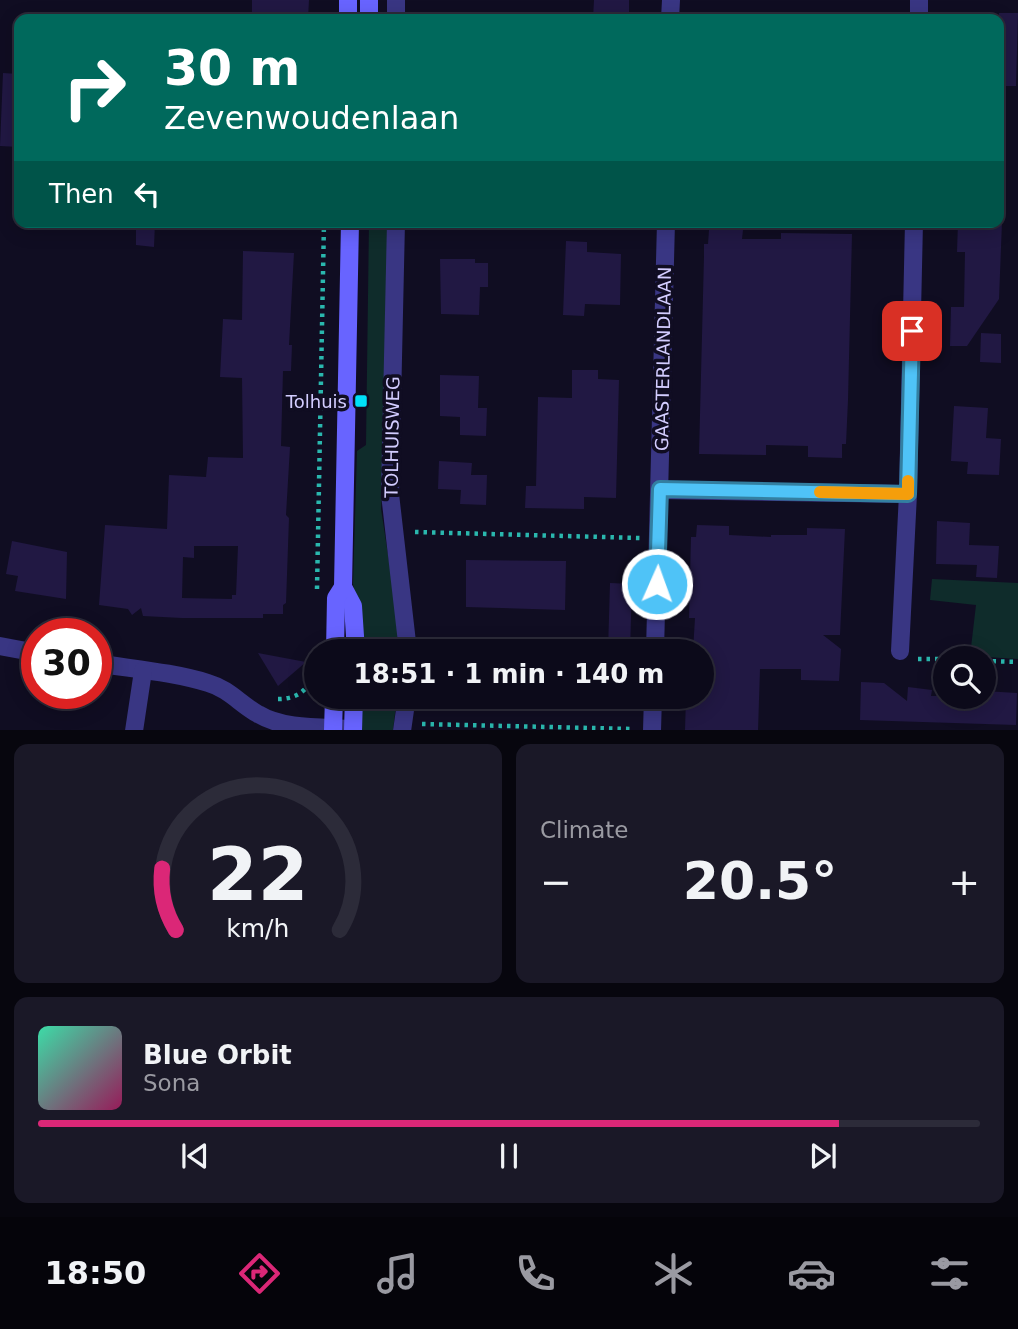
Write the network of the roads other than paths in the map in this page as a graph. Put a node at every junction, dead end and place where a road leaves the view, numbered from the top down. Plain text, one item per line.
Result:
1 (350, 228) edge
2 (396, 228) edge
3 (666, 228) edge
4 (914, 228) edge
5 (660, 489) junction
6 (908, 494) junction
7 (343, 587) junction
8 (335, 639) edge
9 (355, 639) edge
10 (407, 639) edge
11 (654, 639) edge
12 (0, 646) edge
13 (21, 650) edge
14 (900, 651) dead end
15 (112, 666) edge
16 (143, 671) junction
17 (334, 709) edge
18 (354, 709) edge
19 (405, 709) edge
20 (651, 709) edge
21 (403, 727) edge
22 (333, 729) edge
23 (353, 729) edge
24 (134, 730) edge
25 (647, 730) edge

1 - 7 street
2 - 10 street, TOLHUISWEG
3 - 5 street, GAASTERLANDLAAN
4 - 6 street
5 - 6 street
5 - 11 street, GAASTERLANDLAAN
6 - 14 street
7 - 8 street
7 - 9 street
12 - 13 street
15 - 16 street
16 - 22 street
16 - 24 street
17 - 22 street
18 - 23 street
19 - 21 street
20 - 25 street
22 - 23 street

